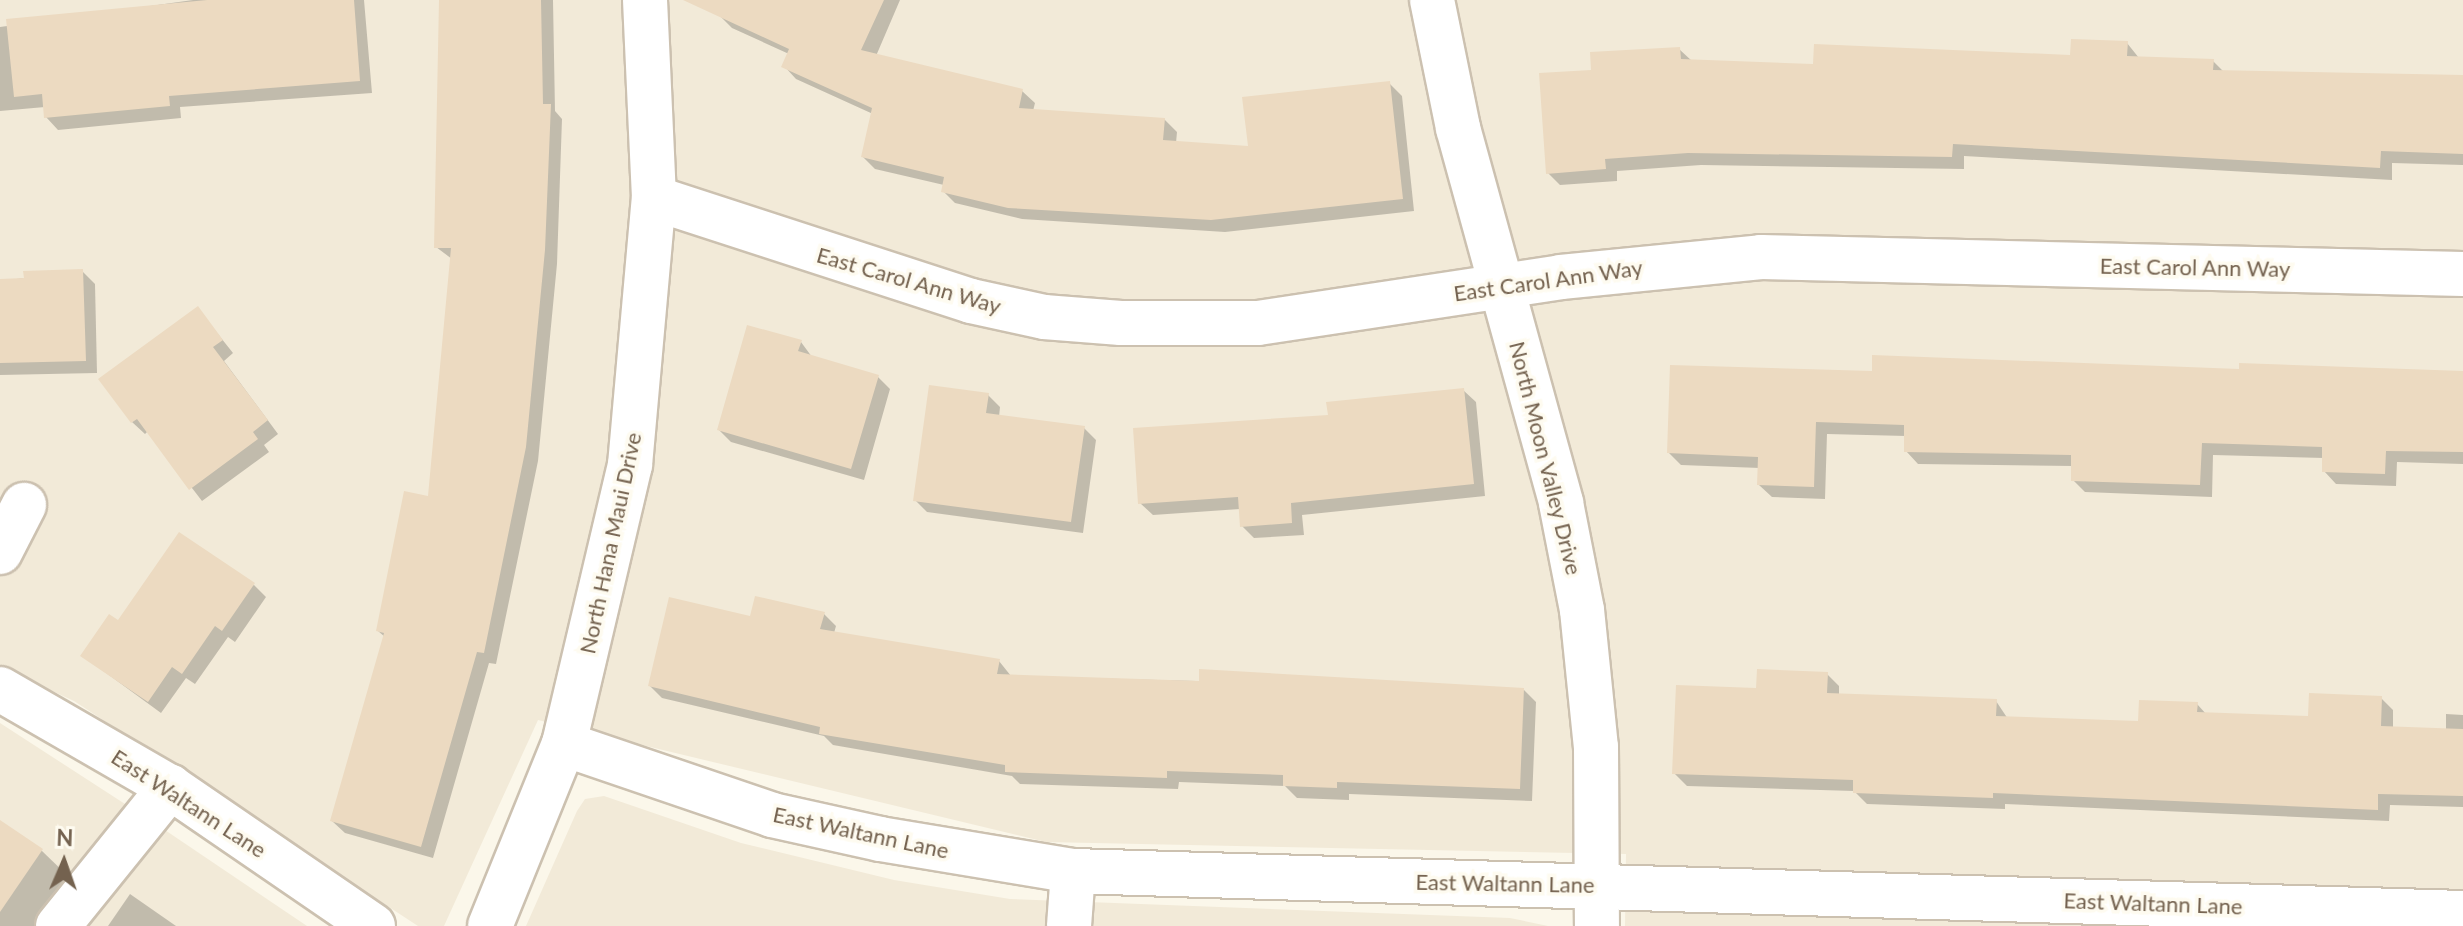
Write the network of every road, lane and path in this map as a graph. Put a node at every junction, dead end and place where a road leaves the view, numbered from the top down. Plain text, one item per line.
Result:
1 (645, 0) edge
2 (1432, 0) edge
3 (654, 198) junction
4 (2463, 274) edge
5 (1502, 286) junction
6 (24, 505) dead end
7 (0, 552) edge
8 (0, 689) edge
9 (564, 744) junction
10 (170, 787) junction
11 (1073, 871) junction
12 (1597, 906) edge
13 (2463, 913) edge
14 (58, 926) edge
15 (373, 926) edge
16 (490, 926) edge
17 (1069, 926) edge

1 - 3 street, North Hana Maui Drive
2 - 5 street, North Moon Valley Drive
3 - 5 street, East Carol Ann Way
3 - 9 street, North Hana Maui Drive
4 - 5 street, East Carol Ann Way
5 - 12 street, North Moon Valley Drive
6 - 7 street
8 - 10 street, East Waltann Lane
9 - 11 street, East Waltann Lane
9 - 16 street, North Hana Maui Drive
10 - 14 street
10 - 15 street, East Waltann Lane
11 - 12 street, East Waltann Lane
11 - 17 street
12 - 13 street, East Waltann Lane

